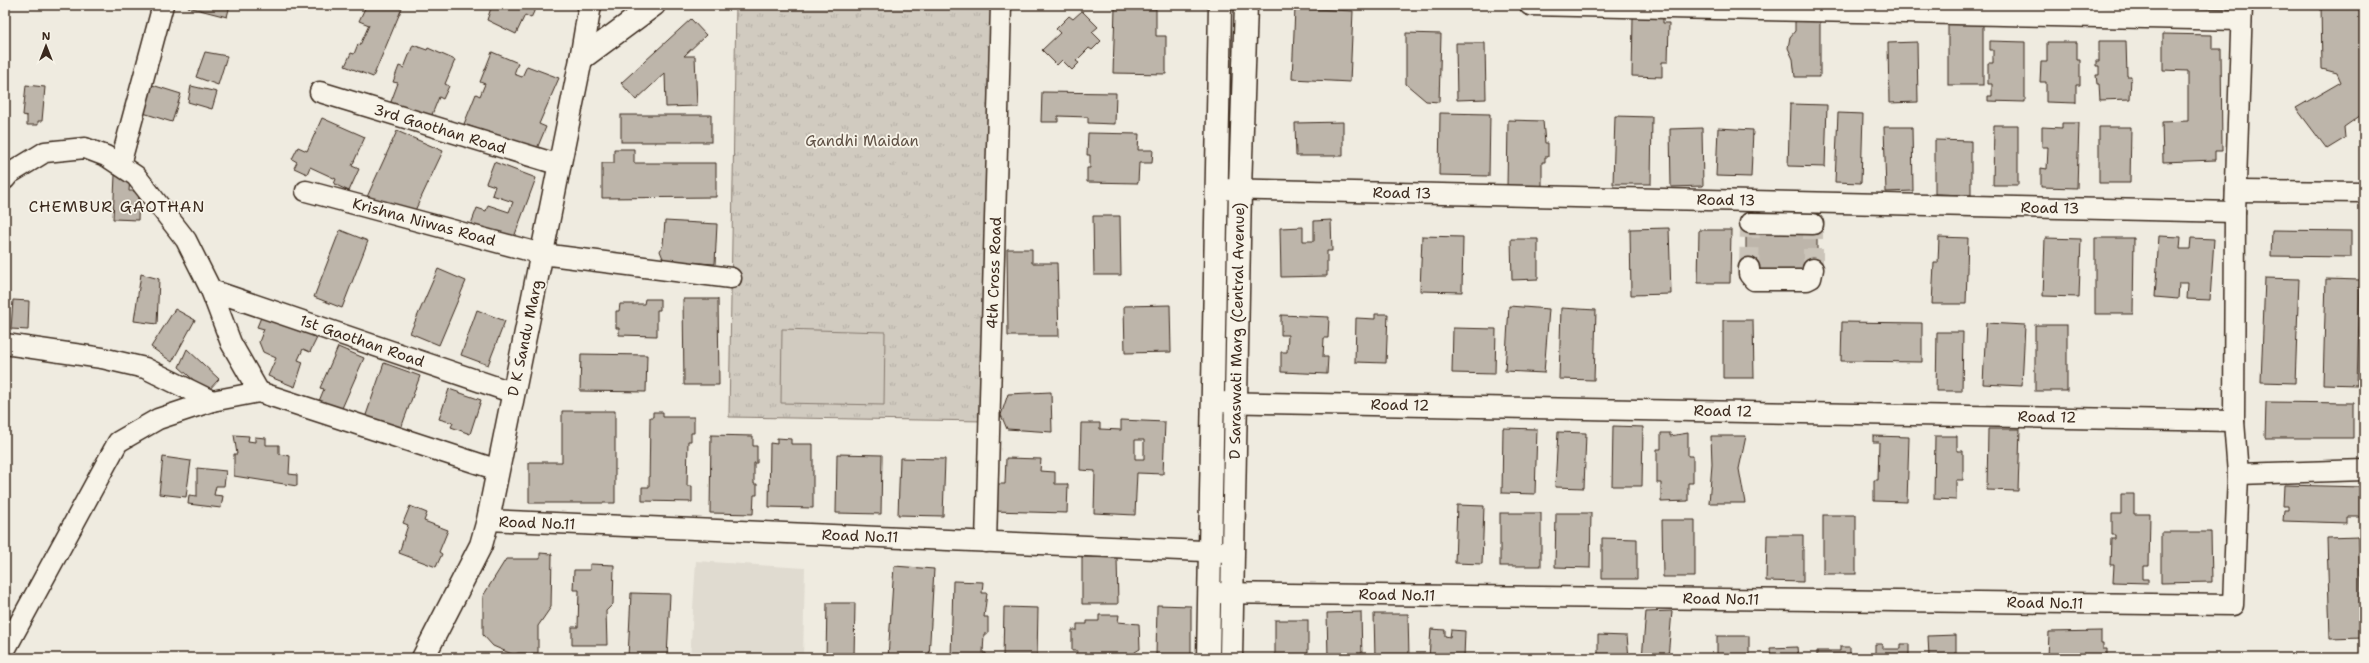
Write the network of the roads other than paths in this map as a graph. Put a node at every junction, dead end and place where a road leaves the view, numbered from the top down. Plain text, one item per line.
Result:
1 (163, 5) edge
2 (590, 5) edge
3 (654, 5) edge
4 (1001, 5) edge
5 (1220, 5) edge
6 (1246, 5) edge
7 (1530, 5) edge
8 (2242, 12) edge
9 (581, 59) junction
10 (320, 92) dead end
11 (120, 165) junction
12 (560, 165) junction
13 (5, 179) edge
14 (1217, 189) junction
15 (1240, 189) junction
16 (306, 191) dead end
17 (2236, 191) junction
18 (2364, 192) edge
19 (1751, 201) junction
20 (1814, 202) junction
21 (2235, 212) junction
22 (542, 254) junction
23 (1749, 268) tunnel mouth
24 (1812, 269) dead end
25 (731, 278) dead end
26 (211, 290) junction
27 (5, 344) edge
28 (259, 392) junction
29 (514, 393) junction
30 (212, 401) junction
31 (1213, 402) junction
32 (1235, 402) junction
33 (2234, 421) junction
34 (498, 470) junction
35 (2364, 470) edge
36 (2238, 474) junction
37 (488, 520) junction
38 (986, 542) junction
39 (1210, 552) junction
40 (1233, 552) junction
41 (1209, 593) junction
42 (1232, 594) junction
43 (5, 650) edge
44 (423, 658) edge
45 (1208, 658) edge
46 (1230, 658) edge

1 - 11 street
2 - 9 main road, D K Sandu Marg
3 - 9 main road
4 - 38 street, 4th Cross Road
5 - 14 main road, D Saraswati Marg (Central Avenue)
6 - 15 main road, D Saraswati Marg (Central Avenue)
7 - 8 street
8 - 17 street
9 - 12 main road, D K Sandu Marg
10 - 12 street, 3rd Gaothan Road
11 - 13 street
11 - 26 street
12 - 22 main road, D K Sandu Marg
14 - 15 street, Road 13
14 - 31 main road, D Saraswati Marg (Central Avenue)
15 - 19 street, Road 13
15 - 32 main road, D Saraswati Marg (Central Avenue)
16 - 22 street, Krishna Niwas Road
17 - 18 street
17 - 21 street
19 - 20 street, Road 13
19 - 20 street
20 - 21 street, Road 13
21 - 33 street
22 - 25 street, Krishna Niwas Road
22 - 29 main road, D K Sandu Marg
23 - 24 street
26 - 28 street
26 - 29 street, 1st Gaothan Road
27 - 30 street
28 - 30 street
28 - 34 street
29 - 34 main road, D K Sandu Marg
30 - 43 street
31 - 32 street, Road 12
31 - 39 main road, D Saraswati Marg (Central Avenue)
32 - 33 street, Road 12
32 - 40 main road, D Saraswati Marg (Central Avenue)
33 - 36 street
34 - 37 main road, D K Sandu Marg
35 - 36 street
36 - 42 street, Road No.11
37 - 38 street, Road No.11
37 - 44 main road, D K Sandu Marg
38 - 39 street, Road No.11
39 - 40 street, Road No.11
39 - 41 main road, D Saraswati Marg (Central Avenue)
40 - 42 main road, D Saraswati Marg (Central Avenue)
41 - 42 street, Road No.11
41 - 45 main road, D Saraswati Marg (Central Avenue)
42 - 46 main road, D Saraswati Marg (Central Avenue)

